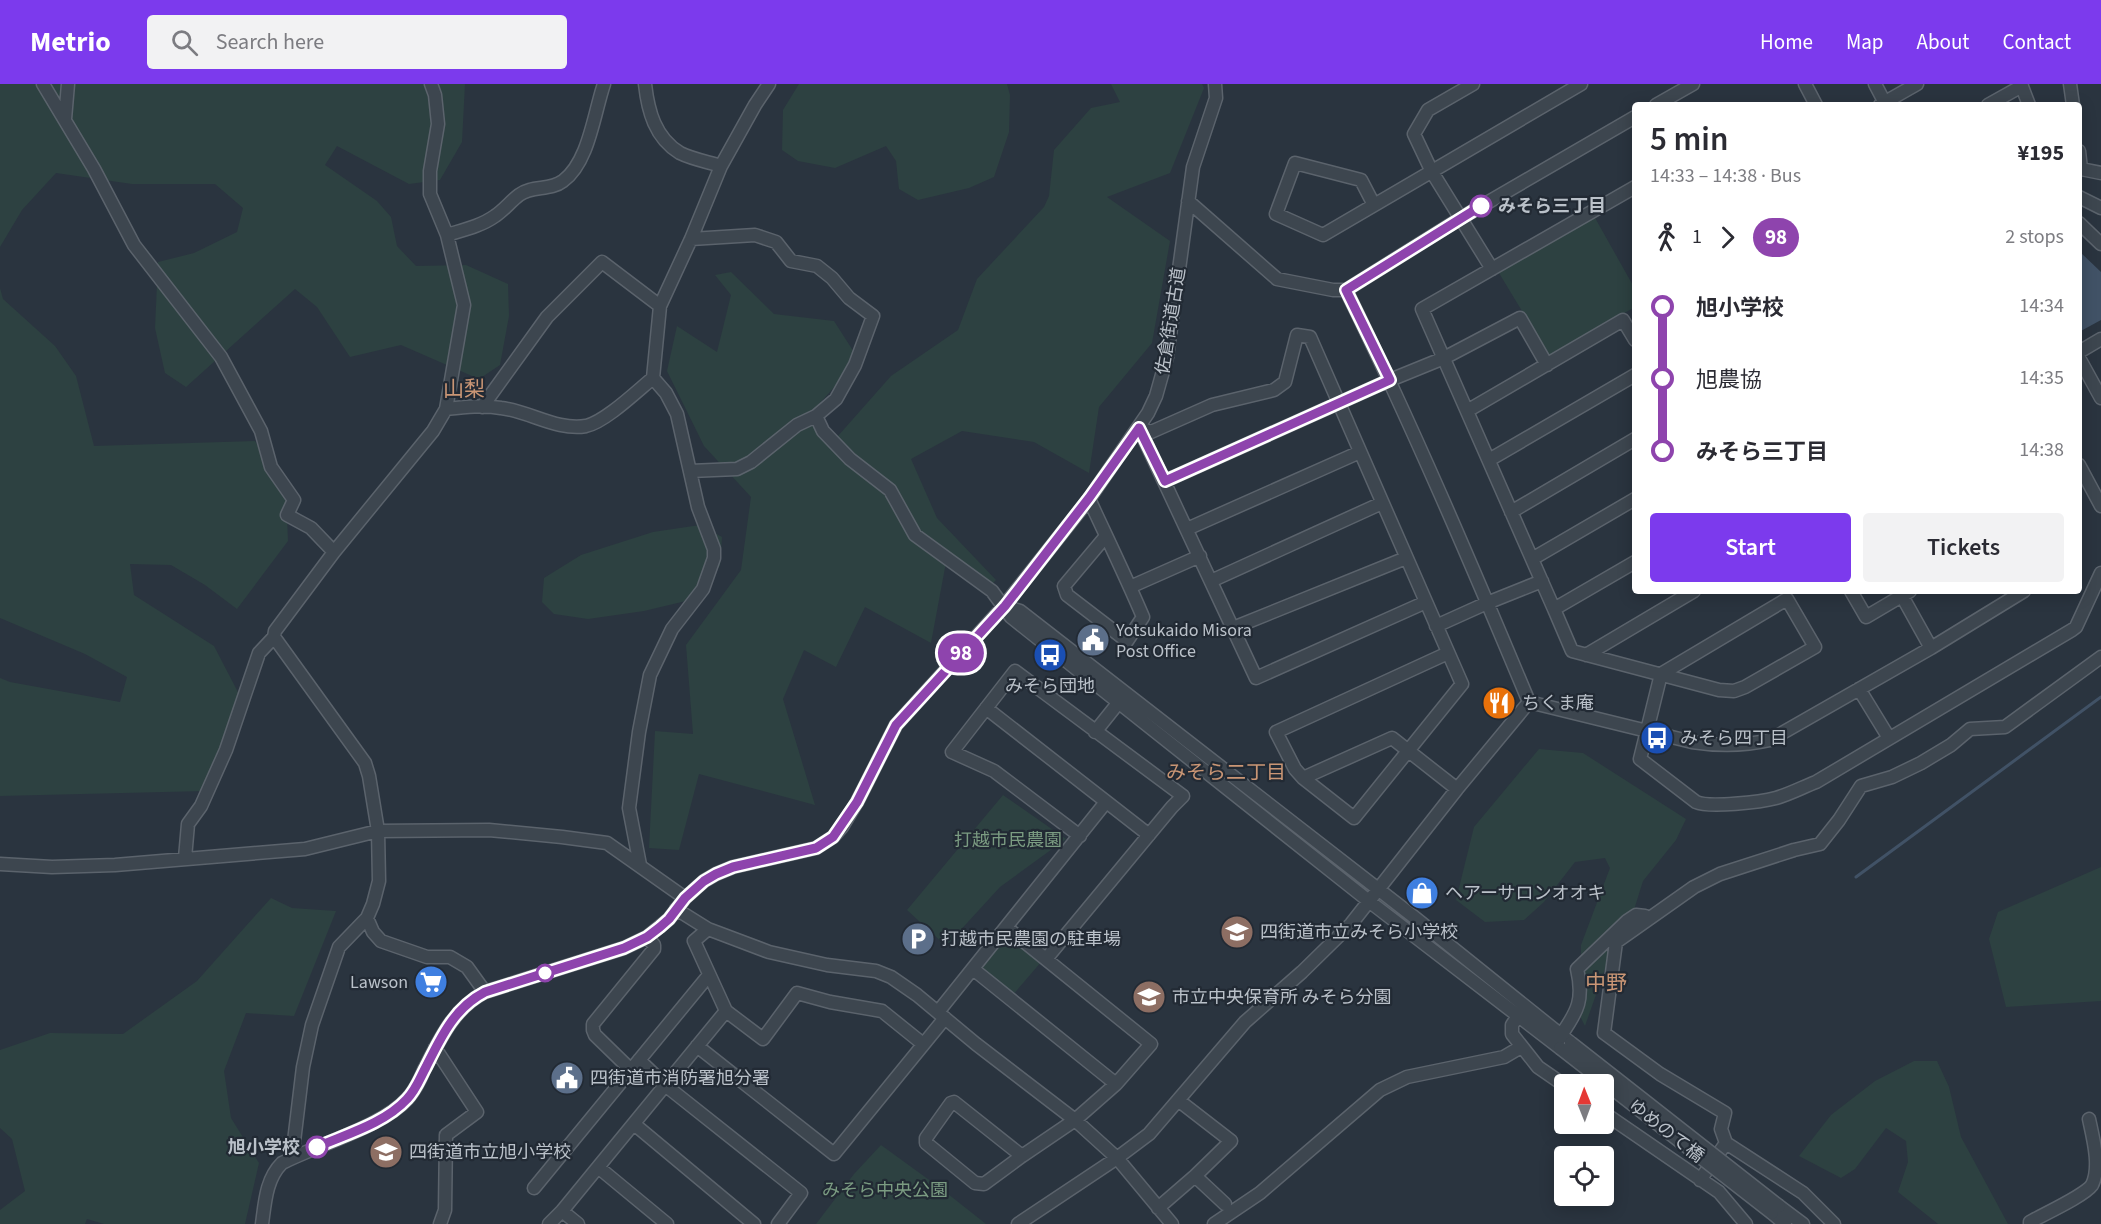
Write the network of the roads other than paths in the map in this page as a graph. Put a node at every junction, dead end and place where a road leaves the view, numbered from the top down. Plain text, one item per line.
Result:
1 (43, 84) edge
2 (68, 84) edge
3 (431, 84) edge
4 (604, 84) edge
5 (645, 84) edge
6 (769, 84) edge
7 (1215, 84) edge
8 (1473, 84) edge
9 (1581, 84) edge
10 (1805, 84) edge
11 (1875, 84) edge
12 (1917, 84) edge
13 (2070, 84) edge
14 (2021, 85) edge
15 (1686, 86) edge
16 (1661, 102) edge
17 (1814, 102) edge
18 (1882, 102) edge
19 (1886, 102) edge
20 (1993, 102) edge
21 (2028, 102) edge
22 (2073, 102) edge
23 (1632, 119) edge
24 (65, 121) junction
25 (721, 166) junction
26 (2082, 169) edge
27 (1431, 172) junction
28 (2101, 173) edge
29 (1632, 189) edge
30 (2082, 198) edge
31 (1188, 201) junction
32 (1374, 205) junction
33 (2101, 208) edge
34 (1461, 218) junction
35 (2082, 226) edge
36 (447, 235) junction
37 (691, 239) junction
38 (2101, 244) edge
39 (1492, 269) junction
40 (1346, 290) junction
41 (660, 306) junction
42 (1632, 335) edge
43 (2101, 339) edge
44 (2082, 350) edge
45 (1444, 358) junction
46 (2082, 363) edge
47 (1547, 365) junction
48 (1632, 377) edge
49 (653, 378) junction
50 (1390, 380) junction
51 (2101, 398) edge
52 (1339, 404) junction
53 (482, 406) junction
54 (446, 409) junction
55 (1467, 411) junction
56 (816, 416) junction
57 (1139, 428) junction
58 (1632, 442) edge
59 (1360, 452) junction
60 (1489, 460) junction
61 (690, 471) junction
62 (2082, 471) edge
63 (1165, 481) junction
64 (1089, 498) junction
65 (1632, 501) edge
66 (1382, 503) junction
67 (2101, 506) edge
68 (1511, 512) junction
69 (1187, 529) junction
70 (1106, 536) junction
71 (333, 552) junction
72 (1200, 556) junction
73 (1406, 558) junction
74 (1532, 560) junction
75 (1632, 564) edge
76 (2101, 573) edge
77 (1211, 581) junction
78 (1542, 581) junction
79 (1130, 587) junction
80 (1689, 594) edge
81 (1853, 594) edge
82 (1906, 594) edge
83 (2019, 594) edge
84 (1426, 602) junction
85 (1487, 603) junction
86 (1005, 606) junction
87 (1554, 609) junction
88 (1436, 626) junction
89 (1233, 628) junction
90 (274, 637) junction
91 (1931, 648) junction
92 (1448, 653) junction
93 (1586, 655) junction
94 (2101, 657) edge
95 (1661, 674) junction
96 (1859, 689) junction
97 (1119, 702) junction
98 (1529, 702) junction
99 (986, 708) junction
100 (1647, 731) junction
101 (1095, 732) junction
102 (1889, 738) junction
103 (1408, 751) junction
104 (1303, 778) junction
105 (1457, 789) junction
106 (1106, 802) junction
107 (378, 831) junction
108 (1149, 835) junction
109 (1080, 836) junction
110 (185, 858) junction
111 (0, 864) edge
112 (639, 865) junction
113 (1379, 891) junction
114 (685, 898) junction
115 (1370, 902) junction
116 (676, 909) junction
117 (367, 918) junction
118 (1647, 918) junction
119 (1006, 927) junction
120 (708, 929) junction
121 (647, 937) junction
122 (1046, 959) junction
123 (973, 969) junction
124 (709, 975) junction
125 (921, 980) dead end
126 (912, 991) junction
127 (485, 992) junction
128 (726, 1011) junction
129 (941, 1015) junction
130 (1518, 1016) junction
131 (1564, 1042) junction
132 (924, 1044) junction
133 (697, 1046) junction
134 (1521, 1047) junction
135 (435, 1048) junction
136 (634, 1065) junction
137 (1554, 1078) edge
138 (1116, 1084) junction
139 (665, 1085) junction
140 (1178, 1100) junction
141 (2089, 1119) dead end
142 (1075, 1120) junction
143 (1614, 1120) edge
144 (634, 1124) junction
145 (1726, 1143) junction
146 (1022, 1156) junction
147 (292, 1158) junction
148 (1117, 1158) junction
149 (598, 1167) junction
150 (1195, 1176) junction
151 (1700, 1180) junction
152 (534, 1188) dead end
153 (1225, 1204) dead end
154 (1158, 1208) junction
155 (1775, 1210) junction
156 (562, 1211) junction
157 (262, 1224) edge
158 (440, 1224) edge
159 (549, 1224) edge
160 (578, 1224) edge
161 (667, 1224) edge
162 (754, 1224) edge
163 (778, 1224) edge
164 (1018, 1224) edge
165 (1172, 1224) edge
166 (1214, 1224) edge
167 (1746, 1224) edge
168 (1785, 1224) edge
169 (1803, 1224) edge
170 (1834, 1224) edge
171 (2030, 1224) edge

1 - 24 street
2 - 24 street
3 - 36 street
4 - 36 street
5 - 25 street
6 - 25 street
7 - 31 street, 佐倉街道古道
8 - 27 street
9 - 27 street
10 - 17 street
11 - 18 street
12 - 19 street
13 - 22 street
14 - 20 street
14 - 21 street
15 - 16 street
23 - 34 street
24 - 71 street
25 - 37 street
26 - 28 street
27 - 32 street
27 - 34 street
29 - 39 street
30 - 33 street
31 - 40 street
31 - 57 street, 佐倉街道古道
32 - 32 street
34 - 39 street
34 - 40 street
35 - 38 street
36 - 54 street
37 - 41 street
37 - 56 street
39 - 45 street
40 - 50 street
41 - 49 street
41 - 53 street
42 - 47 street
43 - 44 street
45 - 47 street
45 - 50 street
45 - 55 street
46 - 51 street
47 - 55 street
48 - 60 street
49 - 53 street
49 - 61 street
50 - 52 street
50 - 85 street
52 - 57 street
52 - 59 street
52 - 63 street
53 - 54 street
54 - 71 street
55 - 60 street
56 - 61 street
56 - 86 street
57 - 63 street
57 - 64 street, 佐倉街道古道
58 - 68 street
59 - 66 street
59 - 69 street
60 - 68 street
61 - 112 street
62 - 67 street
63 - 69 street
64 - 70 street
64 - 86 street, 佐倉街道古道
65 - 74 street
66 - 73 street
66 - 77 street
68 - 74 street
69 - 72 street
70 - 79 street
70 - 79 street
71 - 90 street
72 - 77 street
72 - 79 street
73 - 84 street
73 - 89 street
74 - 78 street
75 - 87 street
76 - 102 street
77 - 89 street
78 - 85 street
78 - 87 street
80 - 93 street
81 - 82 street
82 - 91 street
83 - 91 street
84 - 88 street
84 - 89 street
85 - 88 street
85 - 98 street
86 - 97 street
86 - 113 street
86 - 114 street, 佐倉街道古道
87 - 93 street
88 - 92 street
90 - 107 street
90 - 110 street
91 - 96 street
92 - 103 street
92 - 104 street
93 - 95 street
94 - 118 street
95 - 95 street
95 - 100 street
96 - 100 street
96 - 102 street
97 - 101 street
97 - 115 street
98 - 100 street
98 - 105 street
99 - 101 street
99 - 106 street
99 - 109 street
100 - 102 street
101 - 108 street
103 - 104 street
103 - 104 street
103 - 105 street
105 - 113 street
106 - 108 street
106 - 109 street
107 - 110 street
107 - 112 street
107 - 117 street
108 - 122 street
109 - 119 street
110 - 111 street
112 - 114 street
113 - 115 street
113 - 131 street
114 - 116 street, 佐倉街道古道
115 - 130 street
115 - 140 street
116 - 120 street
116 - 121 street, 佐倉街道古道
117 - 127 street
117 - 147 street
118 - 131 street
118 - 145 street
119 - 122 street
119 - 123 street
120 - 124 street
120 - 126 street
121 - 127 street, 佐倉街道古道
121 - 136 street
122 - 138 street
123 - 129 street
123 - 138 street
124 - 128 street
124 - 136 street
125 - 126 street
126 - 129 street
127 - 135 street, 佐倉街道古道
128 - 132 street
128 - 133 street
129 - 132 street
129 - 142 street
130 - 131 street
130 - 134 street
131 - 155 street, ゆめのて橋, bridge
132 - 133 street
133 - 139 street
134 - 137 street
134 - 166 street
135 - 147 street, 佐倉街道古道
135 - 158 street
136 - 139 street
136 - 152 street
138 - 142 street
139 - 144 street
139 - 163 street
140 - 148 street
140 - 150 street
141 - 171 street
142 - 146 street
142 - 148 street
143 - 151 street
144 - 149 street
144 - 162 street
145 - 151 street
145 - 170 street
146 - 146 street
147 - 157 street, 佐倉街道古道
148 - 154 street
148 - 164 street
149 - 156 street
149 - 161 street
150 - 153 street
150 - 154 street
151 - 167 street
154 - 165 street
155 - 168 street
155 - 169 street
156 - 159 street
156 - 160 street

